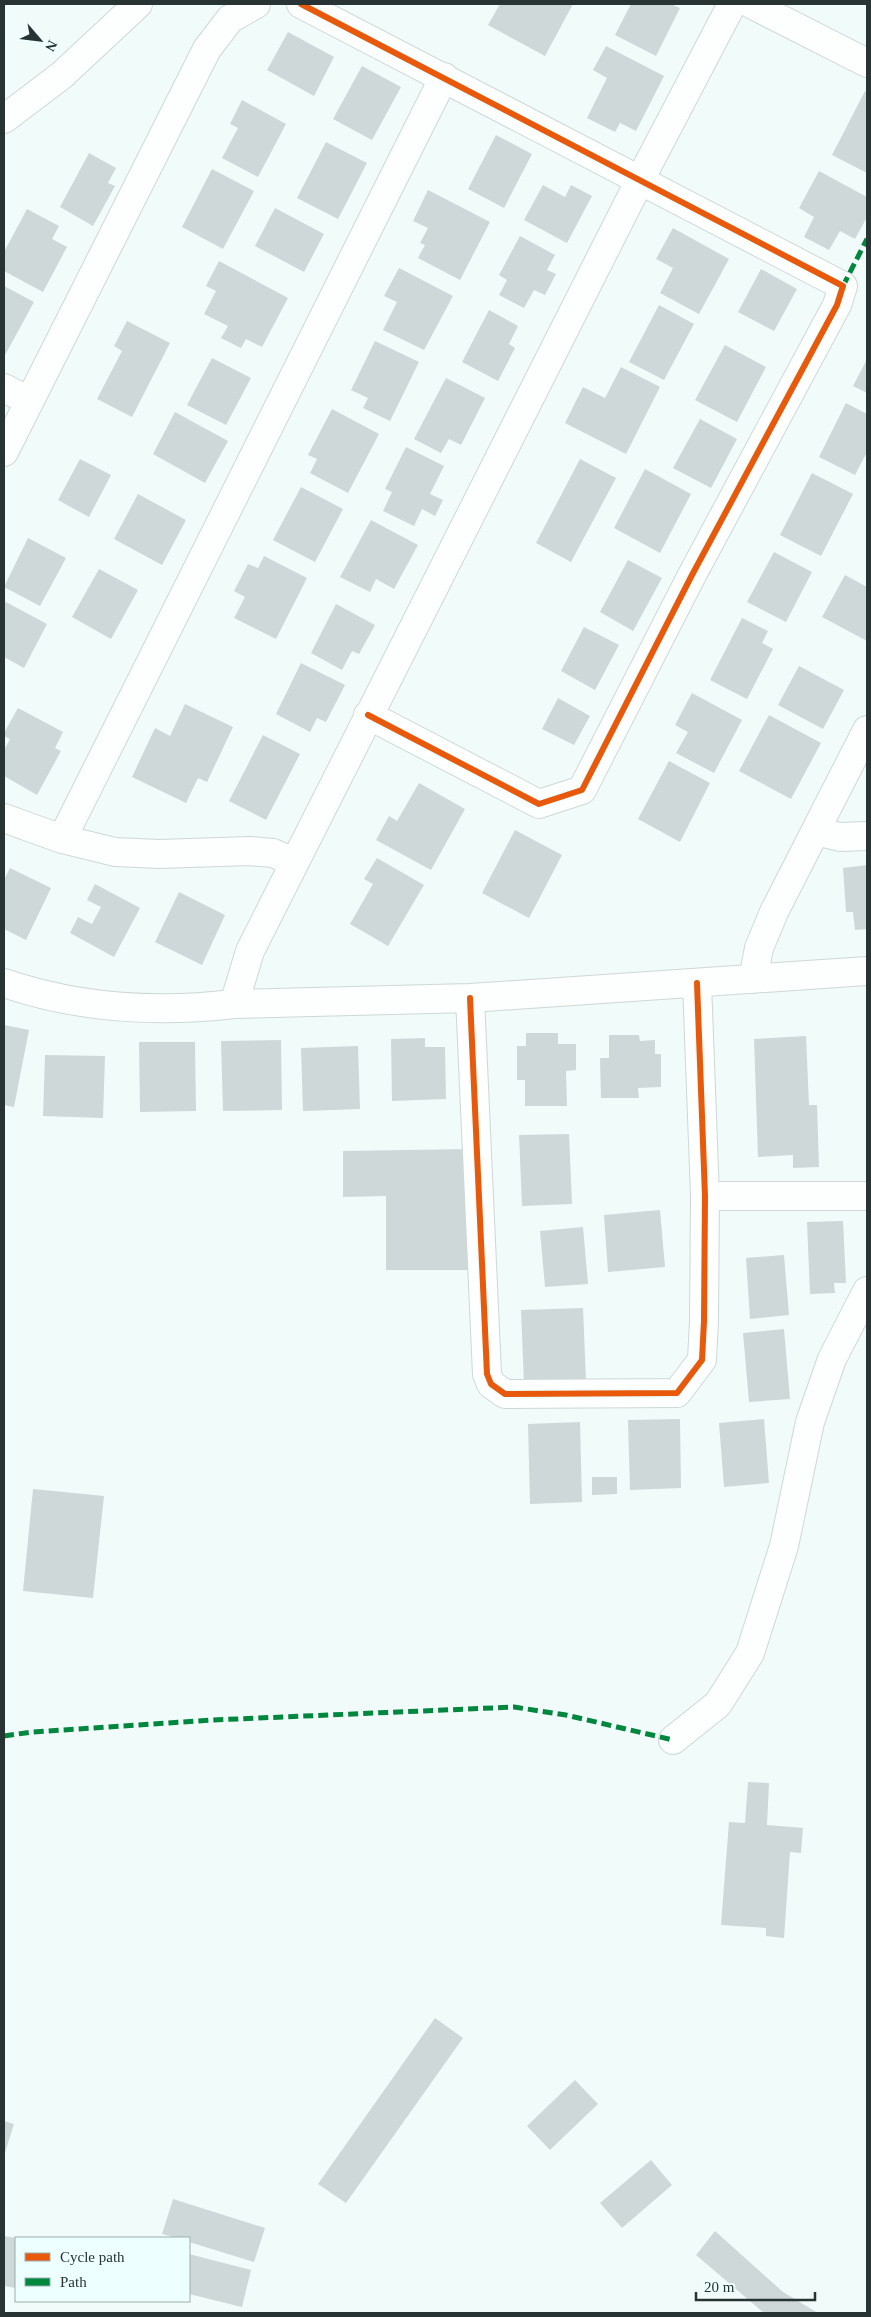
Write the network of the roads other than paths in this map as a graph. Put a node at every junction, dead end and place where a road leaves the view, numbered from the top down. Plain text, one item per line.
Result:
1 (138, 4) edge
2 (256, 4) edge
3 (301, 4) edge
4 (732, 4) edge
5 (751, 4) edge
6 (867, 63) edge
7 (444, 77) junction
8 (4, 120) edge
9 (640, 180) junction
10 (4, 388) edge
11 (29, 400) junction
12 (4, 452) edge
13 (368, 715) junction
14 (867, 730) edge
15 (4, 818) edge
16 (816, 831) junction
17 (867, 836) edge
18 (62, 840) junction
19 (294, 862) junction
20 (867, 971) edge
21 (753, 979) junction
22 (697, 982) junction
23 (4, 983) edge
24 (470, 998) junction
25 (234, 1004) junction
26 (705, 1196) junction
27 (867, 1196) edge
28 (867, 1291) edge
29 (673, 1740) dead end

1 - 8 street
2 - 11 street
3 - 7 street
4 - 9 street
5 - 6 street
7 - 9 street
7 - 18 street
9 - 13 street
9 - 13 street
10 - 11 street
11 - 12 street
13 - 19 street
14 - 16 street
15 - 18 street
16 - 17 street
16 - 21 street
18 - 19 street
19 - 25 street
20 - 21 street
21 - 22 street
22 - 24 street
22 - 26 street
23 - 25 street
24 - 25 street
24 - 26 street
26 - 27 street
28 - 29 street

